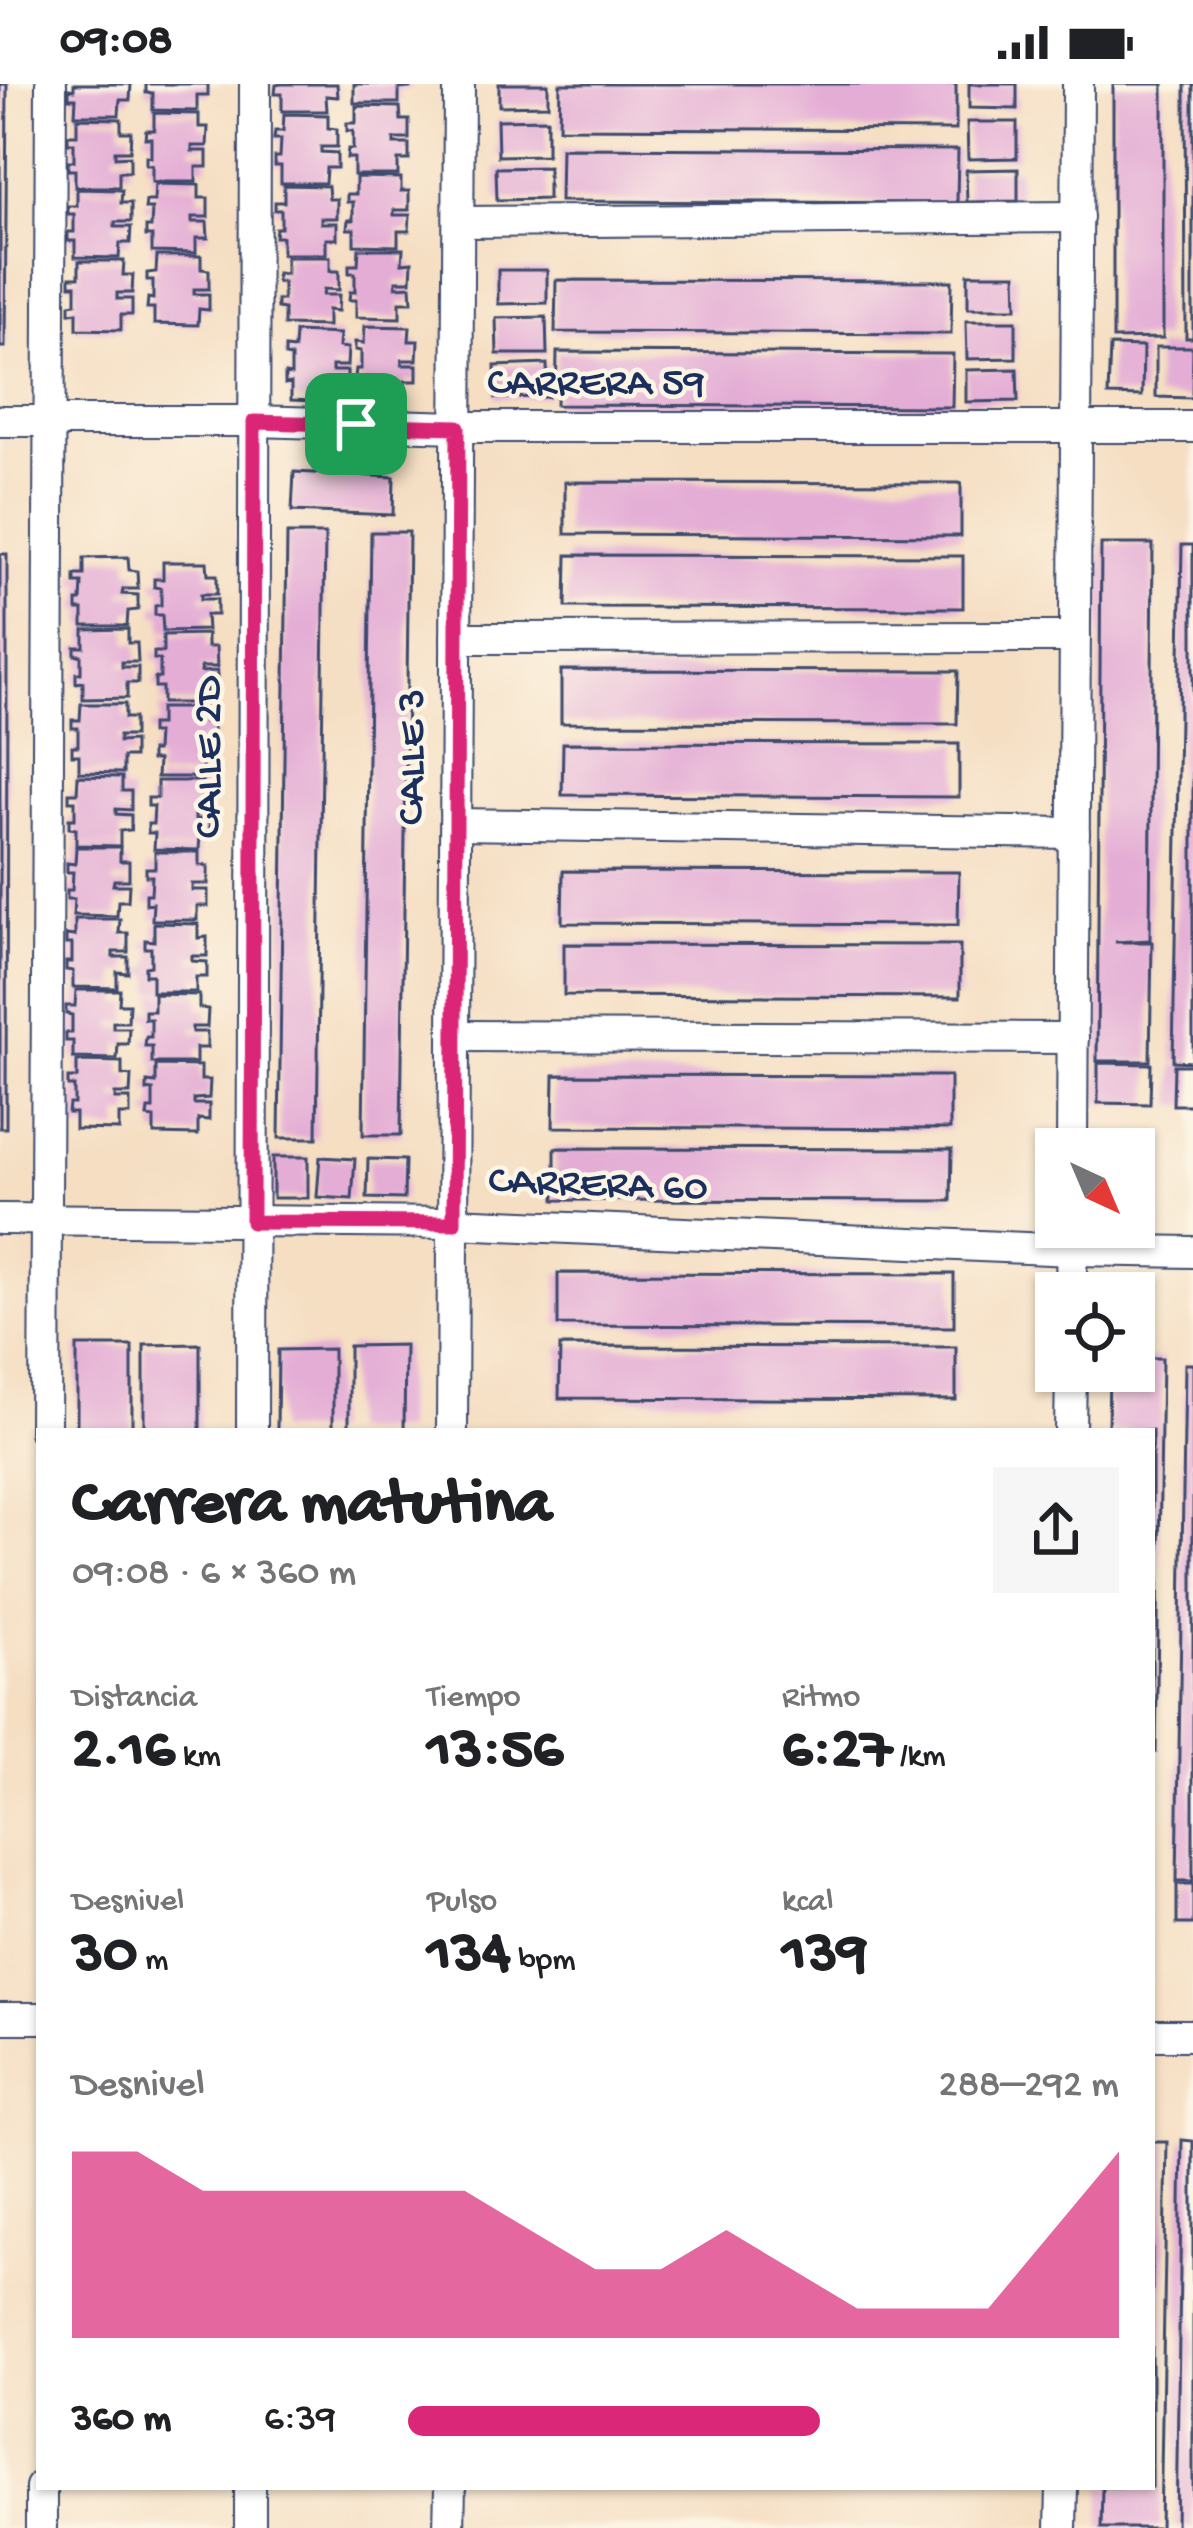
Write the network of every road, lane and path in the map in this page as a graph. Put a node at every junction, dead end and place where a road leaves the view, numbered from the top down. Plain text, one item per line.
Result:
1 (50, 84) edge
2 (255, 84) edge
3 (459, 84) edge
4 (1078, 84) edge
5 (1078, 217) junction
6 (459, 222) junction
7 (0, 421) edge
8 (50, 421) junction
9 (254, 422) junction
10 (1076, 426) junction
11 (458, 427) junction
12 (1193, 427) edge
13 (1075, 637) junction
14 (456, 638) junction
15 (456, 824) junction
16 (1074, 833) junction
17 (455, 1036) junction
18 (1073, 1038) junction
19 (1072, 1128) edge
20 (0, 1219) edge
21 (46, 1220) junction
22 (252, 1222) junction
23 (454, 1223) junction
24 (1035, 1237) edge
25 (1155, 1248) edge
26 (1193, 1252) edge
27 (1071, 1392) edge
28 (45, 1428) edge
29 (252, 1428) edge
30 (452, 1428) edge
31 (1070, 1428) edge
32 (0, 2018) edge
33 (36, 2018) edge
34 (1193, 2035) edge
35 (1155, 2036) edge
36 (41, 2490) edge
37 (250, 2490) edge
38 (450, 2490) edge
39 (1062, 2490) edge
40 (41, 2528) edge
41 (250, 2528) edge
42 (449, 2528) edge
43 (1061, 2528) edge

1 - 8 street
2 - 9 street, CALLE 2D
3 - 6 street, CALLE 3
4 - 5 street
5 - 6 street
5 - 10 street
6 - 11 street, CALLE 3
7 - 8 street, CARRERA 59
8 - 9 street, CARRERA 59
8 - 21 street
9 - 11 street, CARRERA 59
9 - 22 street, CALLE 2D
10 - 11 street, CARRERA 59
10 - 12 street, CARRERA 59
10 - 13 street
11 - 14 street, CALLE 3
13 - 14 street
13 - 16 street
14 - 15 street, CALLE 3
15 - 16 street
15 - 17 street, CALLE 3
16 - 18 street
17 - 18 street
17 - 23 street, CALLE 3
18 - 19 street
20 - 21 street, CARRERA 60
21 - 22 street, CARRERA 60
21 - 28 street
22 - 23 street, CARRERA 60
22 - 29 street, CALLE 2D
23 - 24 street, CARRERA 60
23 - 30 street, CALLE 3
25 - 26 street, CARRERA 60
27 - 31 street
32 - 33 street
34 - 35 street
36 - 40 street
37 - 41 street
38 - 42 street
39 - 43 street

